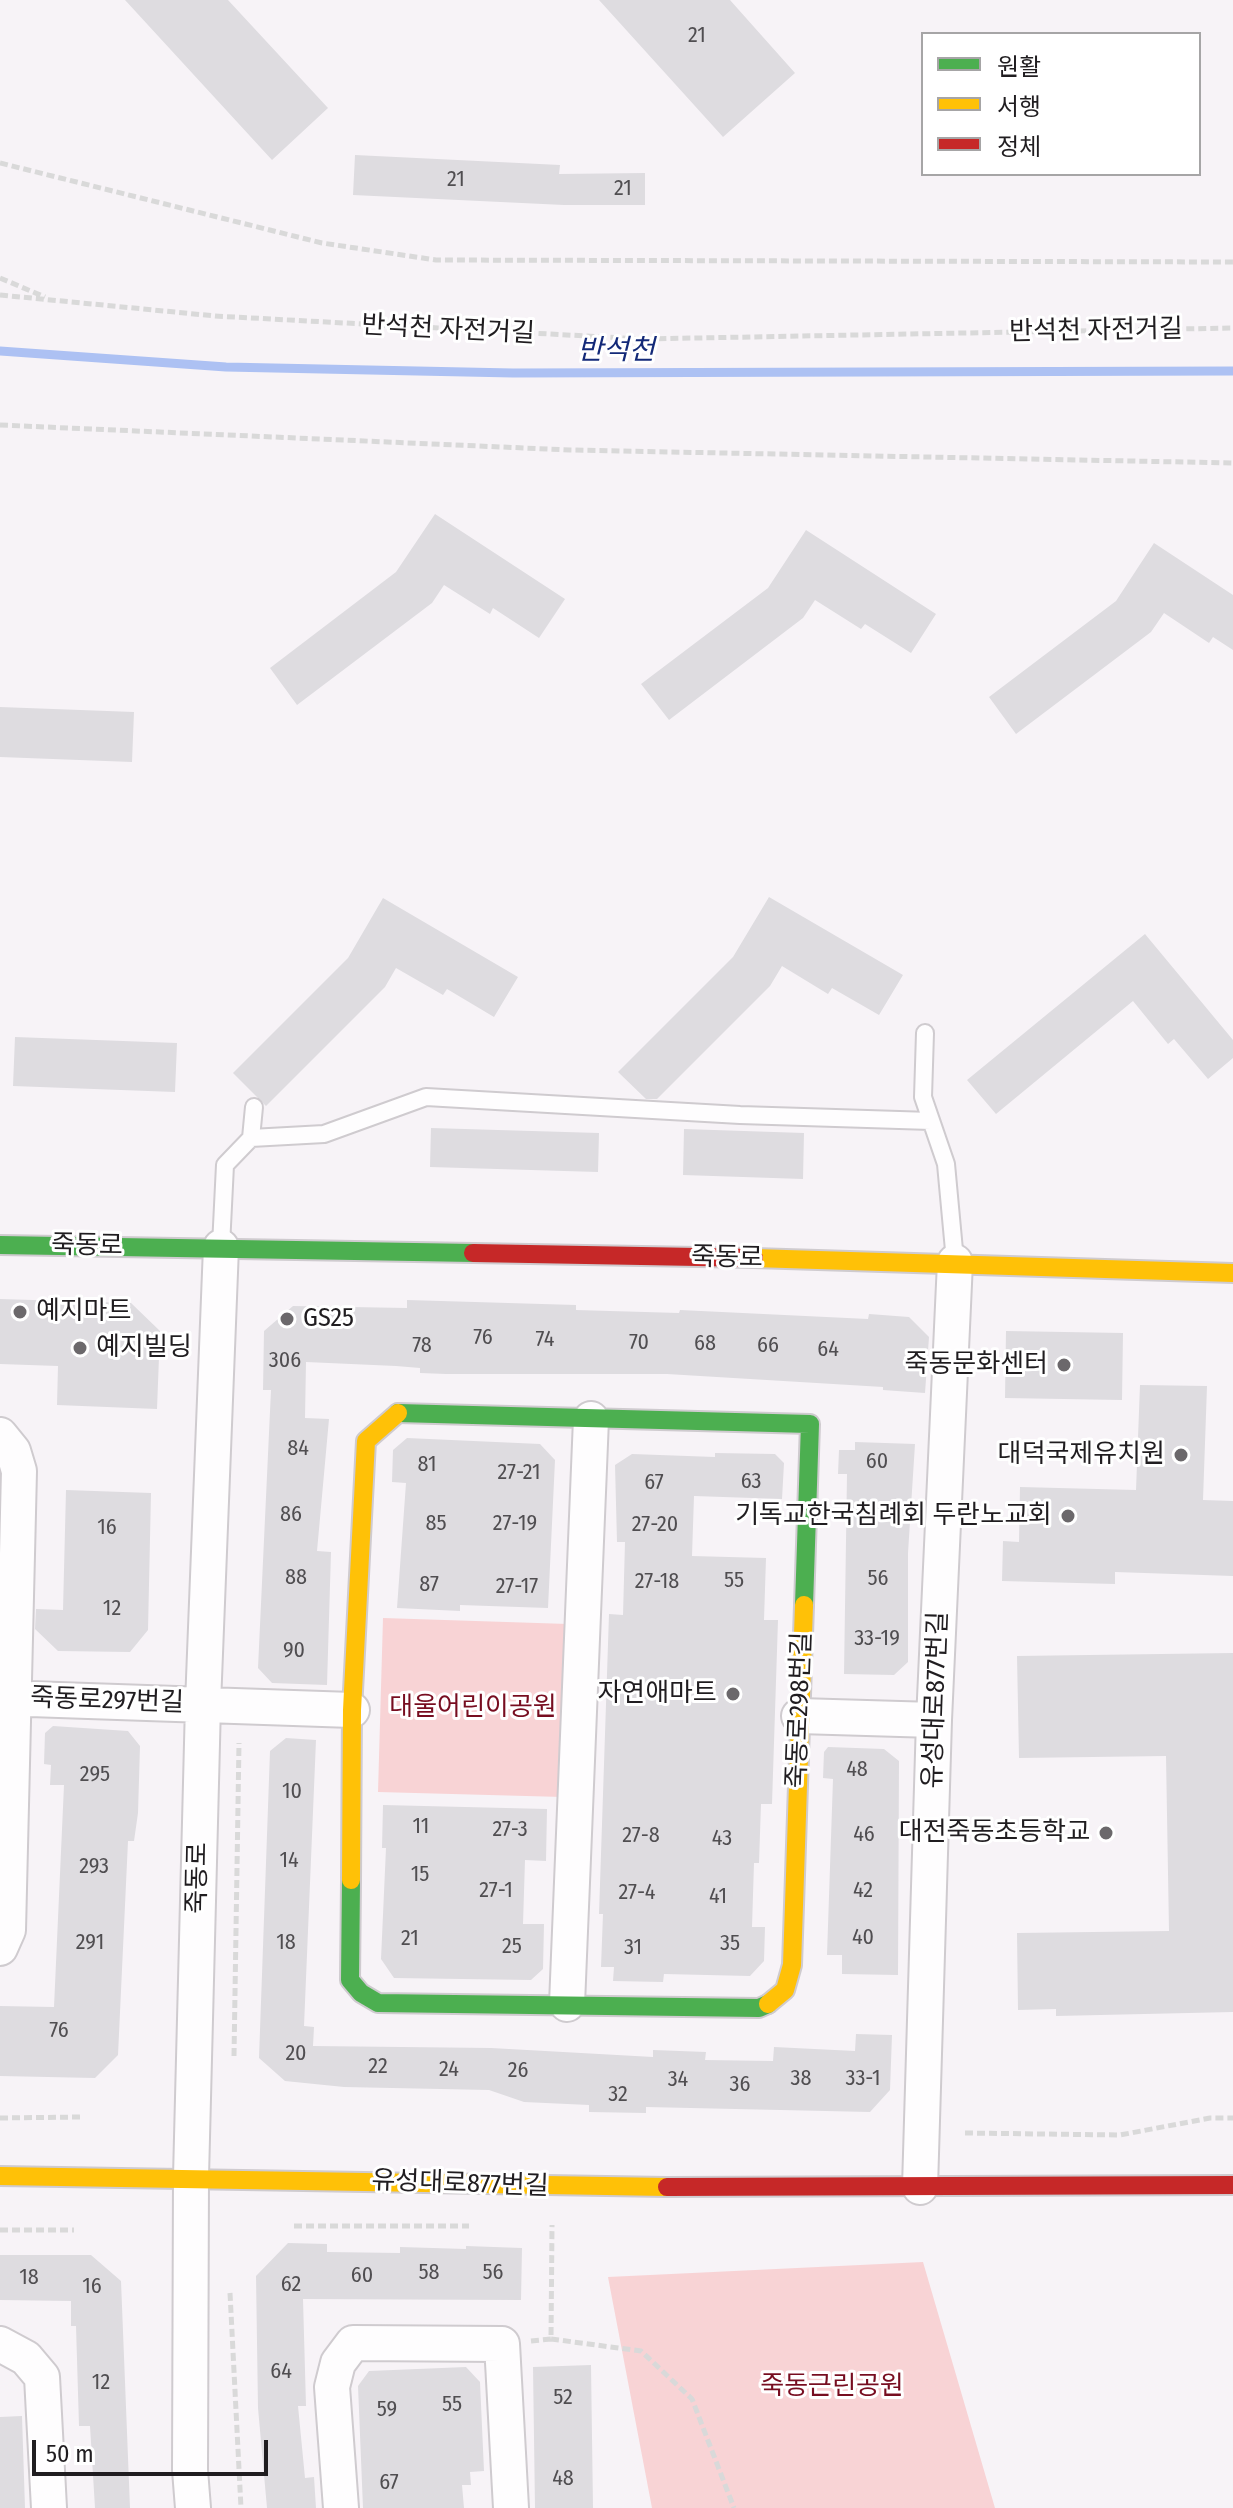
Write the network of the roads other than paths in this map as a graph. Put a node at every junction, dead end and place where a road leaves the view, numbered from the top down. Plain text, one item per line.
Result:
1 (925, 1033) dead end
2 (254, 1107) dead end
3 (931, 1121) junction
4 (251, 1138) junction
5 (0, 1245) edge
6 (221, 1247) junction
7 (955, 1262) junction
8 (1233, 1273) edge
9 (591, 1419) junction
10 (0, 1435) edge
11 (6, 1698) edge
12 (203, 1704) junction
13 (352, 1710) junction
14 (799, 1716) junction
15 (934, 1720) junction
16 (0, 1948) edge
17 (567, 2004) junction
18 (0, 2176) edge
19 (191, 2177) junction
20 (1233, 2185) edge
21 (920, 2187) junction
22 (0, 2344) edge
23 (49, 2508) edge
24 (193, 2508) edge
25 (341, 2508) edge
26 (511, 2508) edge

1 - 3 lane
2 - 4 lane
3 - 4 lane
3 - 7 lane
4 - 6 lane
5 - 6 street, 죽동로
6 - 7 street, 죽동로
6 - 12 street, 죽동로
7 - 8 street, 죽동로
7 - 15 street, 유성대로877번길
9 - 13 street, 죽동로298번길
9 - 14 street, 죽동로298번길
9 - 17 street
10 - 11 street, 죽동로297번길
11 - 12 street, 죽동로297번길
11 - 16 street, 죽동로297번길
12 - 13 street
12 - 19 street, 죽동로
13 - 17 street, 죽동로298번길
14 - 15 street
14 - 17 street, 죽동로298번길
15 - 21 street, 유성대로877번길
18 - 19 street, 유성대로877번길
19 - 21 street, 유성대로877번길
19 - 24 street, 죽동로
20 - 21 street, 유성대로877번길
22 - 23 street
25 - 26 street

